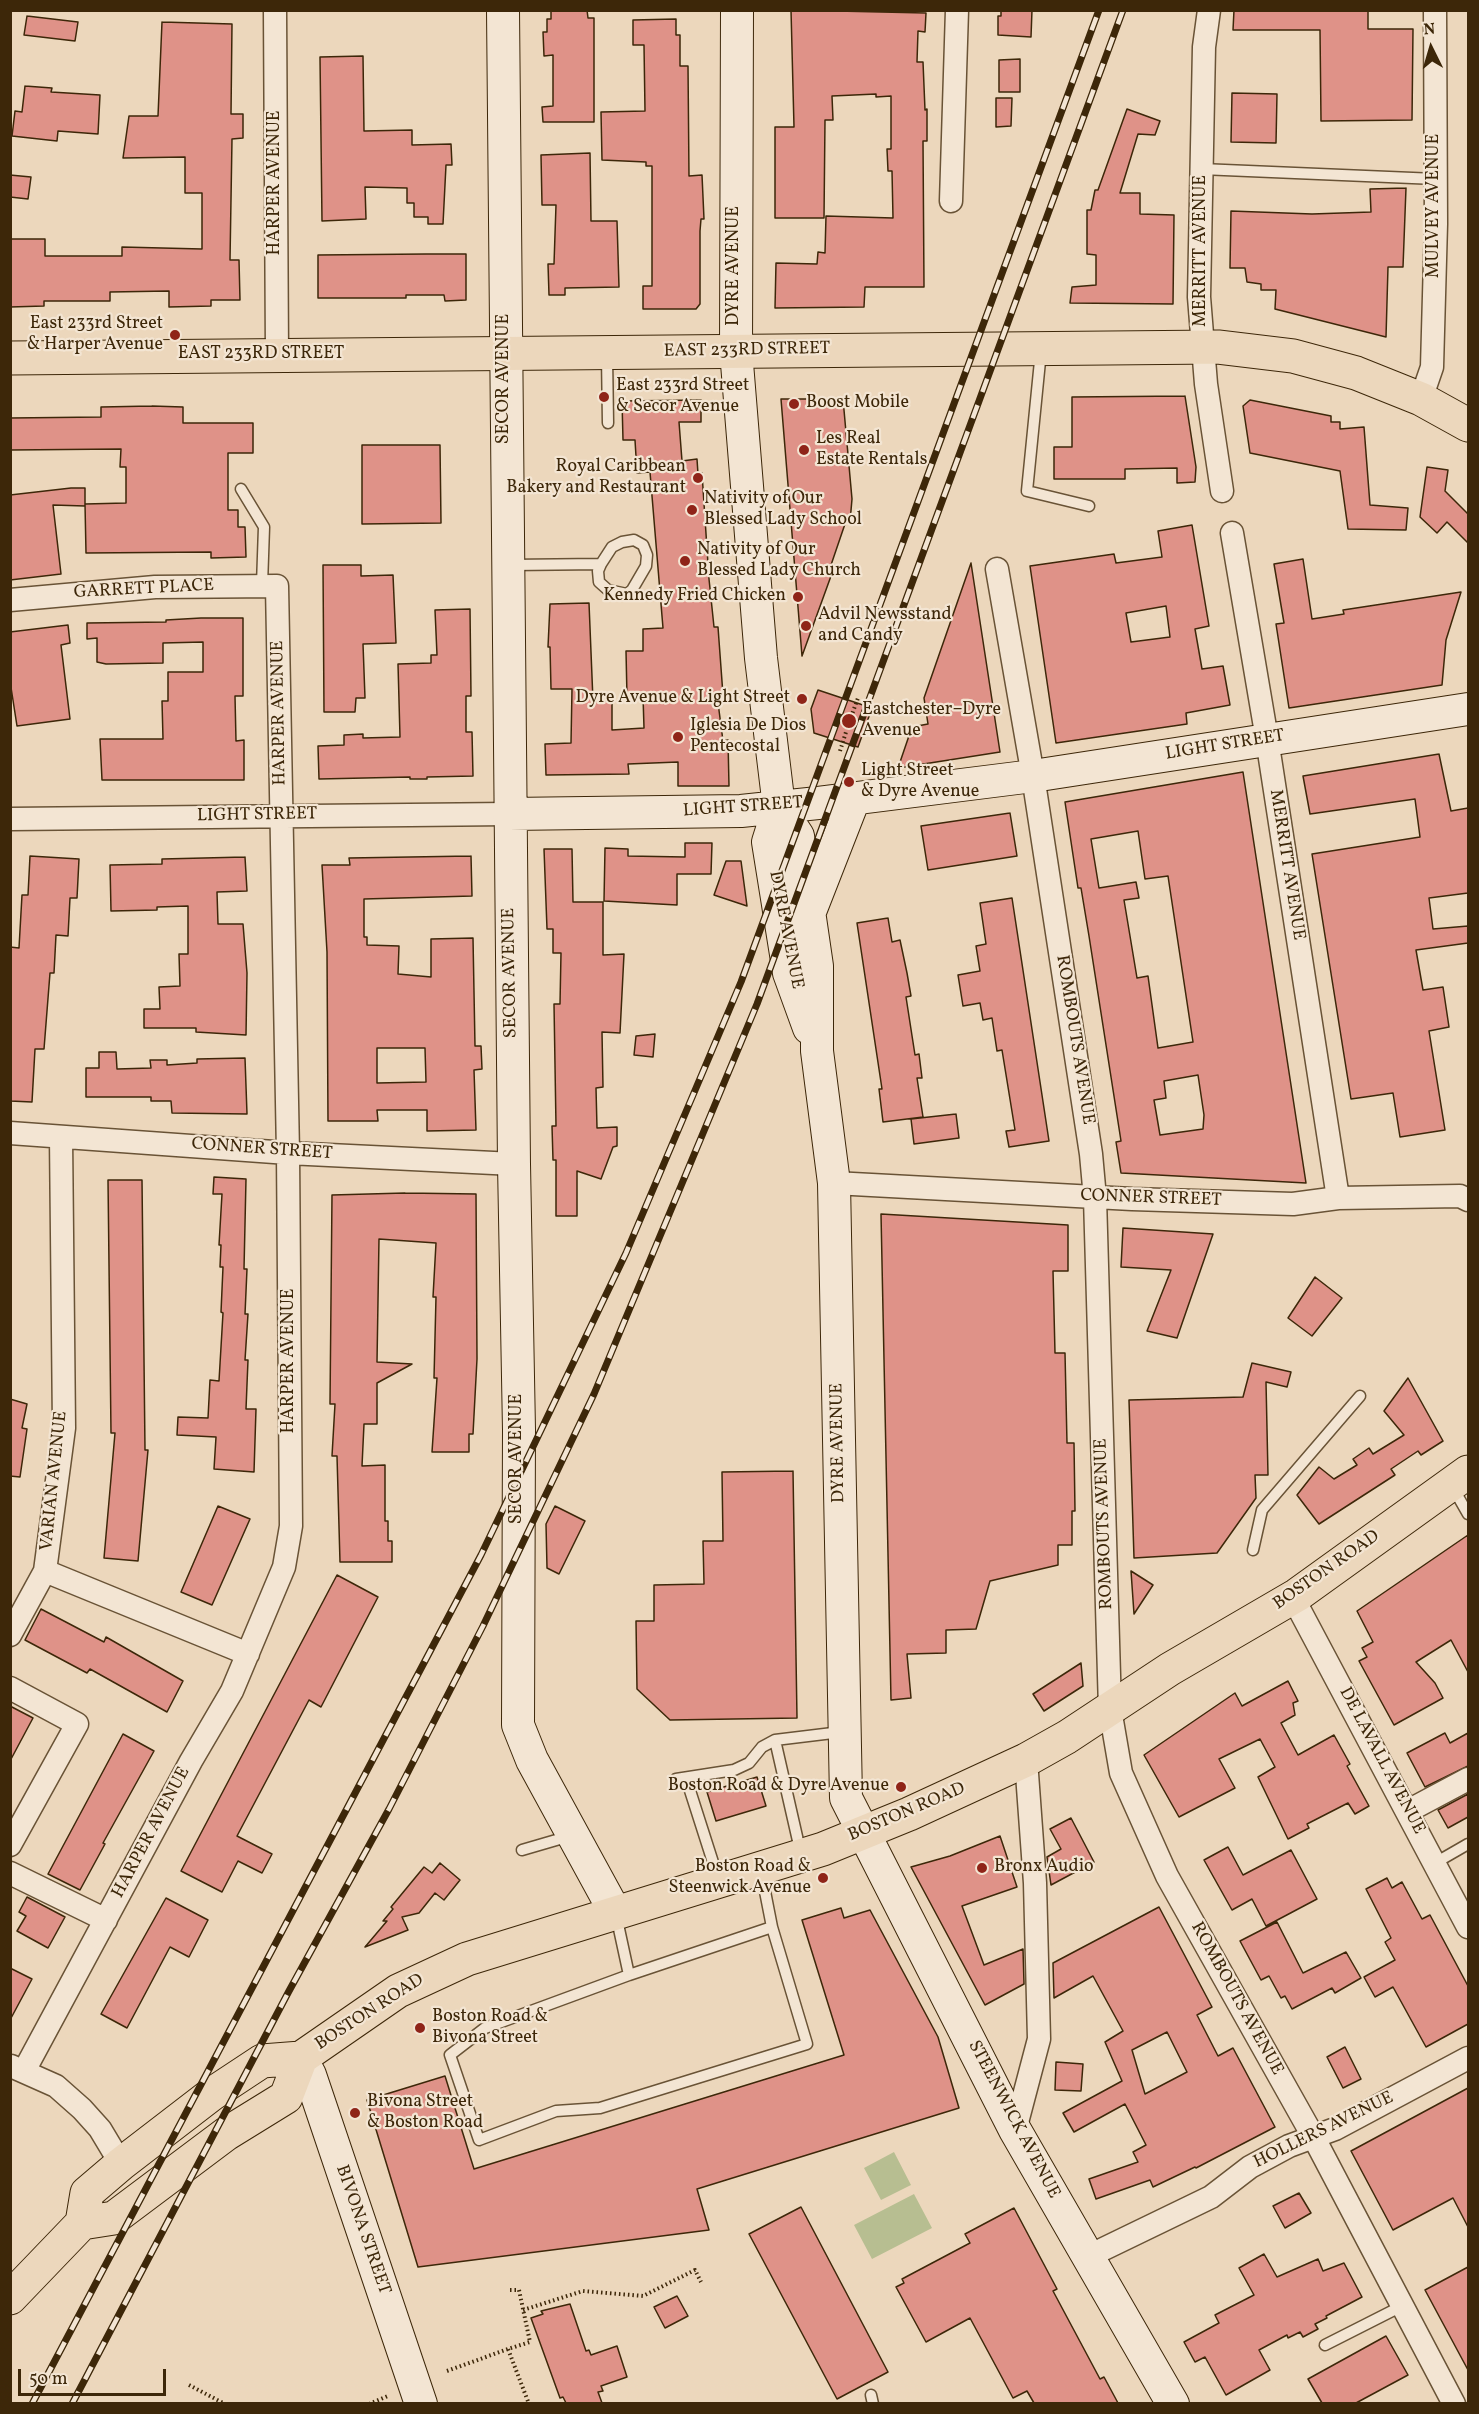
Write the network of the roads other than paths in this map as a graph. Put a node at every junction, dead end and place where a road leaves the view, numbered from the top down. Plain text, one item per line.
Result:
1 (275, 10) edge
2 (503, 10) edge
3 (737, 10) edge
4 (957, 10) edge
5 (1209, 10) edge
6 (1435, 10) edge
7 (1201, 169) junction
8 (1436, 179) junction
9 (951, 201) dead end
10 (1202, 346) junction
11 (1041, 348) junction
12 (736, 351) junction
13 (607, 352) junction
14 (505, 353) junction
15 (278, 355) junction
16 (10, 358) edge
17 (1421, 399) junction
18 (608, 423) dead end
19 (1468, 425) edge
20 (241, 489) dead end
21 (1222, 491) dead end
22 (1089, 506) dead end
23 (1232, 533) dead end
24 (601, 564) junction
25 (507, 566) junction
26 (998, 569) dead end
27 (270, 585) junction
28 (10, 600) edge
29 (1468, 709) edge
30 (1267, 739) junction
31 (1034, 776) junction
32 (854, 799) junction
33 (779, 807) junction
34 (509, 814) junction
35 (282, 816) junction
36 (10, 819) edge
37 (809, 915) junction
38 (817, 1051) junction
39 (10, 1133) edge
40 (61, 1137) junction
41 (288, 1153) junction
42 (513, 1164) junction
43 (834, 1183) junction
44 (1095, 1198) junction
45 (1338, 1198) junction
46 (1468, 1200) edge
47 (1360, 1396) dead end
48 (1460, 1479) edge
49 (1468, 1514) edge
50 (1253, 1550) dead end
51 (45, 1571) junction
52 (1297, 1595) junction
53 (10, 1635) edge
54 (248, 1654) junction
55 (10, 1688) edge
56 (1110, 1709) junction
57 (844, 1732) junction
58 (775, 1740) junction
59 (1026, 1760) junction
60 (1468, 1779) edge
61 (1408, 1811) junction
62 (863, 1831) junction
63 (573, 1835) junction
64 (1468, 1844) edge
65 (10, 1845) edge
66 (522, 1850) dead end
67 (801, 1855) junction
68 (1435, 1863) junction
69 (760, 1868) junction
70 (10, 1873) edge
71 (718, 1880) junction
72 (615, 1912) junction
73 (106, 1920) junction
74 (772, 1927) junction
75 (1468, 1927) edge
76 (629, 1975) junction
77 (301, 2058) junction
78 (1468, 2058) edge
79 (17, 2068) edge
80 (1015, 2130) junction
81 (1314, 2138) junction
82 (121, 2164) junction
83 (82, 2223) junction
84 (1087, 2258) junction
85 (14, 2288) edge
86 (1402, 2306) junction
87 (1325, 2345) dead end
88 (421, 2403) edge
89 (1173, 2403) edge
90 (1454, 2403) edge

1 - 15 street, HARPER AVENUE
2 - 14 street, SECOR AVENUE
3 - 12 street, DYRE AVENUE
4 - 9 street
5 - 7 street, MERRITT AVENUE
6 - 8 street, MULVEY AVENUE
7 - 8 lane
7 - 10 street, MERRITT AVENUE
8 - 17 street, MULVEY AVENUE
10 - 11 main road, EAST 233RD STREET
10 - 17 main road, EAST 233RD STREET
10 - 21 street, MERRITT AVENUE
11 - 12 main road, EAST 233RD STREET
11 - 22 lane
12 - 13 main road, EAST 233RD STREET
12 - 33 street, DYRE AVENUE
13 - 14 main road, EAST 233RD STREET
13 - 18 lane
14 - 15 main road, EAST 233RD STREET
14 - 25 street, SECOR AVENUE
15 - 16 main road, EAST 233RD STREET
17 - 19 main road, EAST 233RD STREET
20 - 27 lane
23 - 30 street, MERRITT AVENUE
24 - 24 lane
24 - 25 lane
25 - 34 street, SECOR AVENUE
26 - 31 street, ROMBOUTS AVENUE
27 - 28 street, GARRETT PLACE
27 - 35 street, HARPER AVENUE
29 - 30 street, LIGHT STREET
30 - 31 street, LIGHT STREET
30 - 45 street, MERRITT AVENUE
31 - 32 street, LIGHT STREET
31 - 44 street, ROMBOUTS AVENUE
32 - 33 street, LIGHT STREET
32 - 37 street
33 - 34 street, LIGHT STREET
33 - 37 street, DYRE AVENUE
33 - 38 street, DYRE AVENUE
34 - 35 street, LIGHT STREET
34 - 42 street, SECOR AVENUE
35 - 36 street, LIGHT STREET
35 - 41 street, HARPER AVENUE
37 - 38 street, DYRE AVENUE
38 - 43 street, DYRE AVENUE
39 - 40 street, CONNER STREET
40 - 41 street, CONNER STREET
40 - 51 street, VARIAN AVENUE
41 - 42 street, CONNER STREET
41 - 54 street, HARPER AVENUE
42 - 63 street, SECOR AVENUE
43 - 44 street, CONNER STREET
43 - 57 street, DYRE AVENUE
44 - 45 street, CONNER STREET
44 - 56 street, ROMBOUTS AVENUE
45 - 46 street, CONNER STREET
47 - 50 lane
48 - 49 lane
48 - 52 main road, BOSTON ROAD
51 - 53 street
51 - 54 street, VARIAN AVENUE
52 - 56 main road, BOSTON ROAD
52 - 61 street, DE LAVALL AVENUE
54 - 73 street, HARPER AVENUE
55 - 65 street
56 - 59 main road, BOSTON ROAD
56 - 81 street, ROMBOUTS AVENUE
57 - 58 lane
57 - 62 street, DYRE AVENUE
58 - 67 lane
58 - 71 lane
59 - 62 main road, BOSTON ROAD
59 - 80 street
60 - 61 street
61 - 68 street, DE LAVALL AVENUE
62 - 67 main road, BOSTON ROAD
62 - 80 street, STEENWICK AVENUE
63 - 66 lane
63 - 72 street, SECOR AVENUE
64 - 68 lane
67 - 69 main road, BOSTON ROAD
68 - 75 street, DE LAVALL AVENUE
69 - 71 main road, BOSTON ROAD
69 - 74 lane
70 - 73 street
71 - 72 main road, BOSTON ROAD
72 - 76 lane
72 - 77 main road, BOSTON ROAD
73 - 79 street, HARPER AVENUE
74 - 76 lane
74 - 76 lane
77 - 82 main road, BOSTON ROAD
77 - 83 main road, BOSTON ROAD
77 - 88 street, BIVONA STREET
78 - 81 street, HOLLERS AVENUE
79 - 82 street
80 - 84 street, STEENWICK AVENUE
81 - 84 street, HOLLERS AVENUE
81 - 86 street, ROMBOUTS AVENUE
82 - 83 main road, BOSTON ROAD
83 - 85 main road
84 - 89 street, STEENWICK AVENUE
86 - 87 lane
86 - 90 street, ROMBOUTS AVENUE

